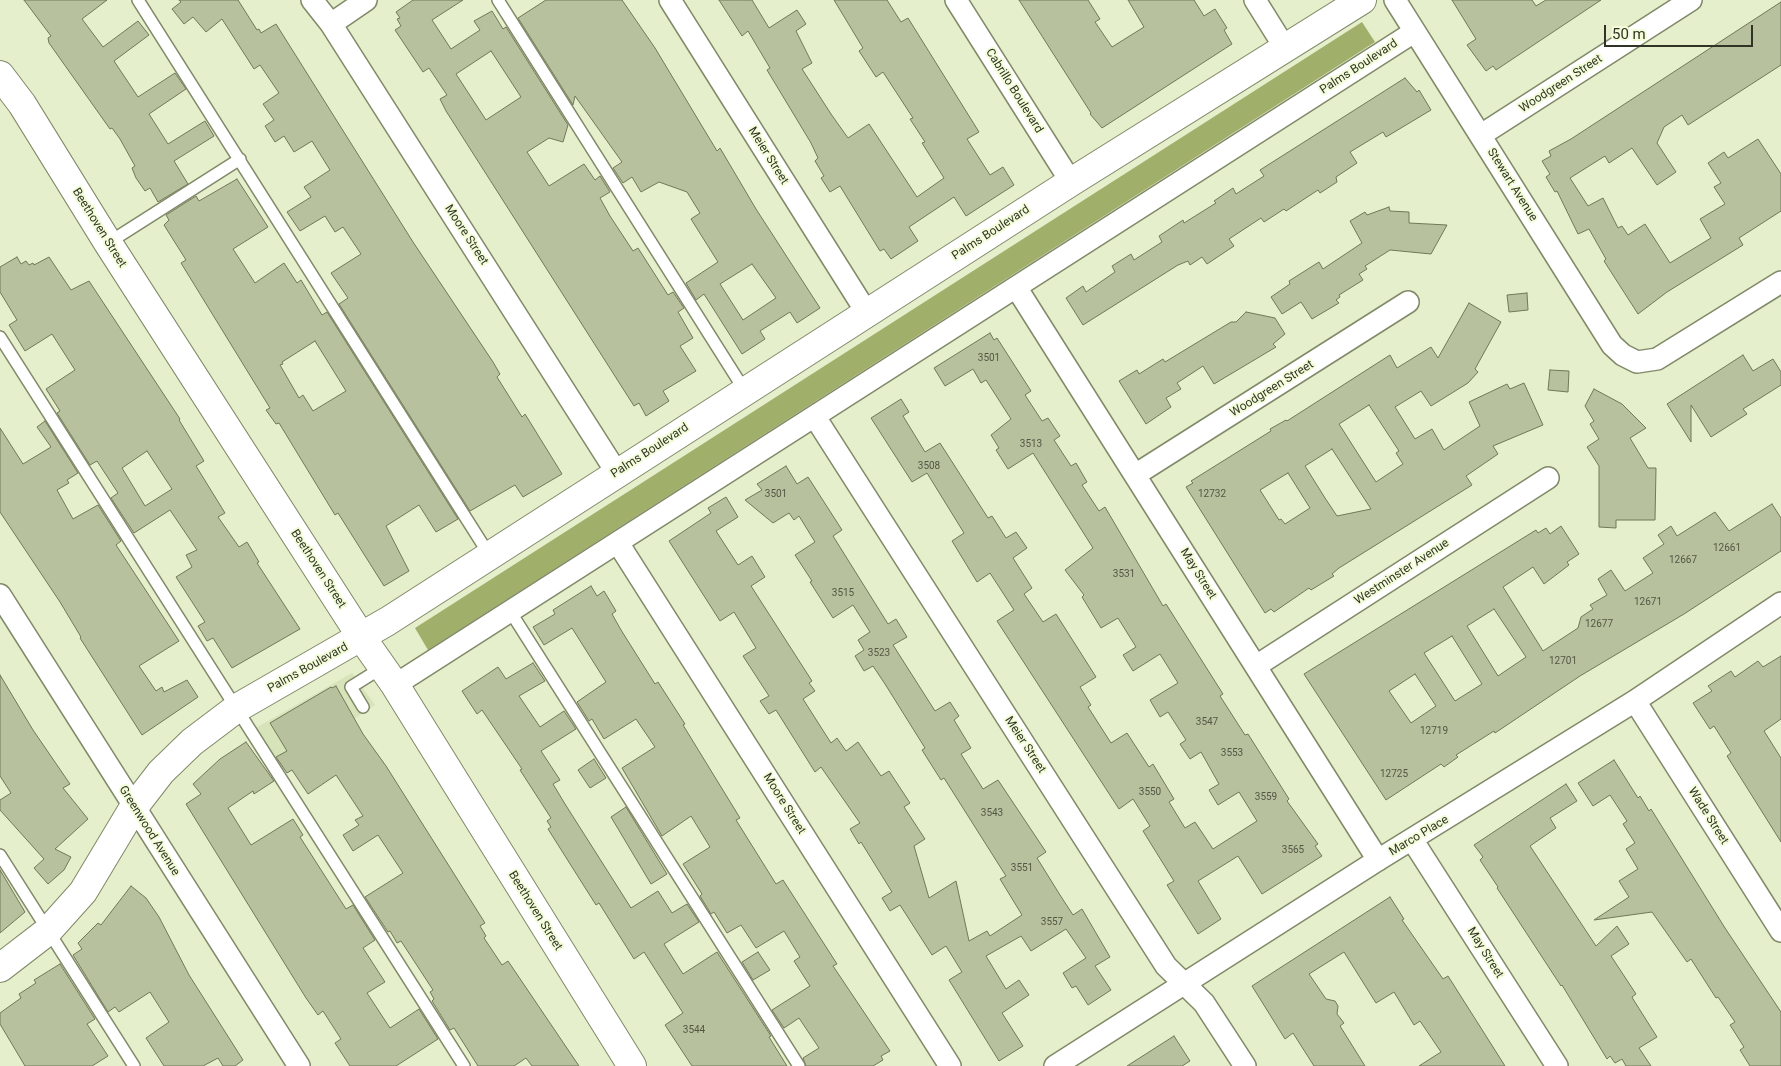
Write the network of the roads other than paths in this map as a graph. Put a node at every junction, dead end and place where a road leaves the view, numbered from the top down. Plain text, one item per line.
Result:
1 (138, 0) edge
2 (312, 0) edge
3 (366, 0) edge
4 (498, 0) edge
5 (670, 0) edge
6 (956, 0) edge
7 (1255, 0) edge
8 (1362, 0) edge
9 (1395, 0) edge
10 (1690, 0) edge
11 (331, 24) junction
12 (1414, 32) junction
13 (1285, 48) junction
14 (0, 75) edge
15 (1481, 135) junction
16 (240, 159) junction
17 (1071, 182) junction
18 (108, 243) junction
19 (1781, 282) edge
20 (1016, 288) junction
21 (1408, 302) dead end
22 (867, 312) junction
23 (0, 337) edge
24 (744, 391) junction
25 (815, 416) junction
26 (617, 473) junction
27 (1135, 475) junction
28 (1548, 478) dead end
29 (618, 543) junction
30 (490, 556) junction
31 (0, 595) edge
32 (1781, 604) edge
33 (510, 611) junction
34 (362, 638) junction
35 (1256, 666) junction
36 (389, 676) junction
37 (1634, 701) junction
38 (363, 707) dead end
39 (237, 708) junction
40 (134, 807) junction
41 (1413, 841) junction
42 (0, 855) edge
43 (1378, 860) junction
44 (48, 931) junction
45 (1781, 931) edge
46 (0, 968) edge
47 (1186, 984) junction
48 (134, 1066) edge
49 (299, 1066) edge
50 (464, 1066) edge
51 (632, 1066) edge
52 (799, 1066) edge
53 (950, 1066) edge
54 (1056, 1066) edge
55 (1245, 1066) edge
56 (1557, 1066) edge

1 - 16 lane
2 - 11 street, Moore Street
3 - 11 street
4 - 24 lane
5 - 22 street, Meier Street
6 - 17 street, Cabrillo Boulevard
7 - 13 street
8 - 13 street, Palms Boulevard
9 - 12 street, Stewart Avenue
10 - 15 street, Woodgreen Street
11 - 26 street, Moore Street
12 - 15 street, Stewart Avenue
12 - 20 street, Palms Boulevard
13 - 17 street, Palms Boulevard
14 - 18 street, Beethoven Street
15 - 19 street, Stewart Avenue
16 - 18 lane
16 - 30 lane
17 - 22 street, Palms Boulevard
18 - 34 street, Beethoven Street
20 - 25 street, Palms Boulevard
20 - 27 street, May Street
21 - 27 street, Woodgreen Street
22 - 24 street, Palms Boulevard
23 - 39 lane
24 - 26 street, Palms Boulevard
25 - 29 street, Palms Boulevard
25 - 47 street, Meier Street
26 - 30 street, Palms Boulevard
27 - 35 street, May Street
28 - 35 street, Westminster Avenue
29 - 33 street, Palms Boulevard
29 - 53 street, Moore Street
30 - 34 street, Palms Boulevard
31 - 40 street, Greenwood Avenue
32 - 37 street, Marco Place
33 - 36 street, Palms Boulevard
33 - 52 lane
34 - 36 street, Beethoven Street
34 - 39 street, Palms Boulevard
35 - 43 street, May Street
36 - 38 lane
36 - 51 street, Beethoven Street
37 - 41 street, Marco Place
37 - 45 street, Wade Street
39 - 40 street, Palms Boulevard
39 - 50 lane
40 - 44 street, Palms Boulevard
40 - 49 street, Greenwood Avenue
41 - 43 street, Marco Place
41 - 56 street, May Street
42 - 44 lane
43 - 47 street, Marco Place
44 - 46 street, Palms Boulevard
44 - 48 lane
47 - 54 street, Marco Place
47 - 55 street, Meier Street

